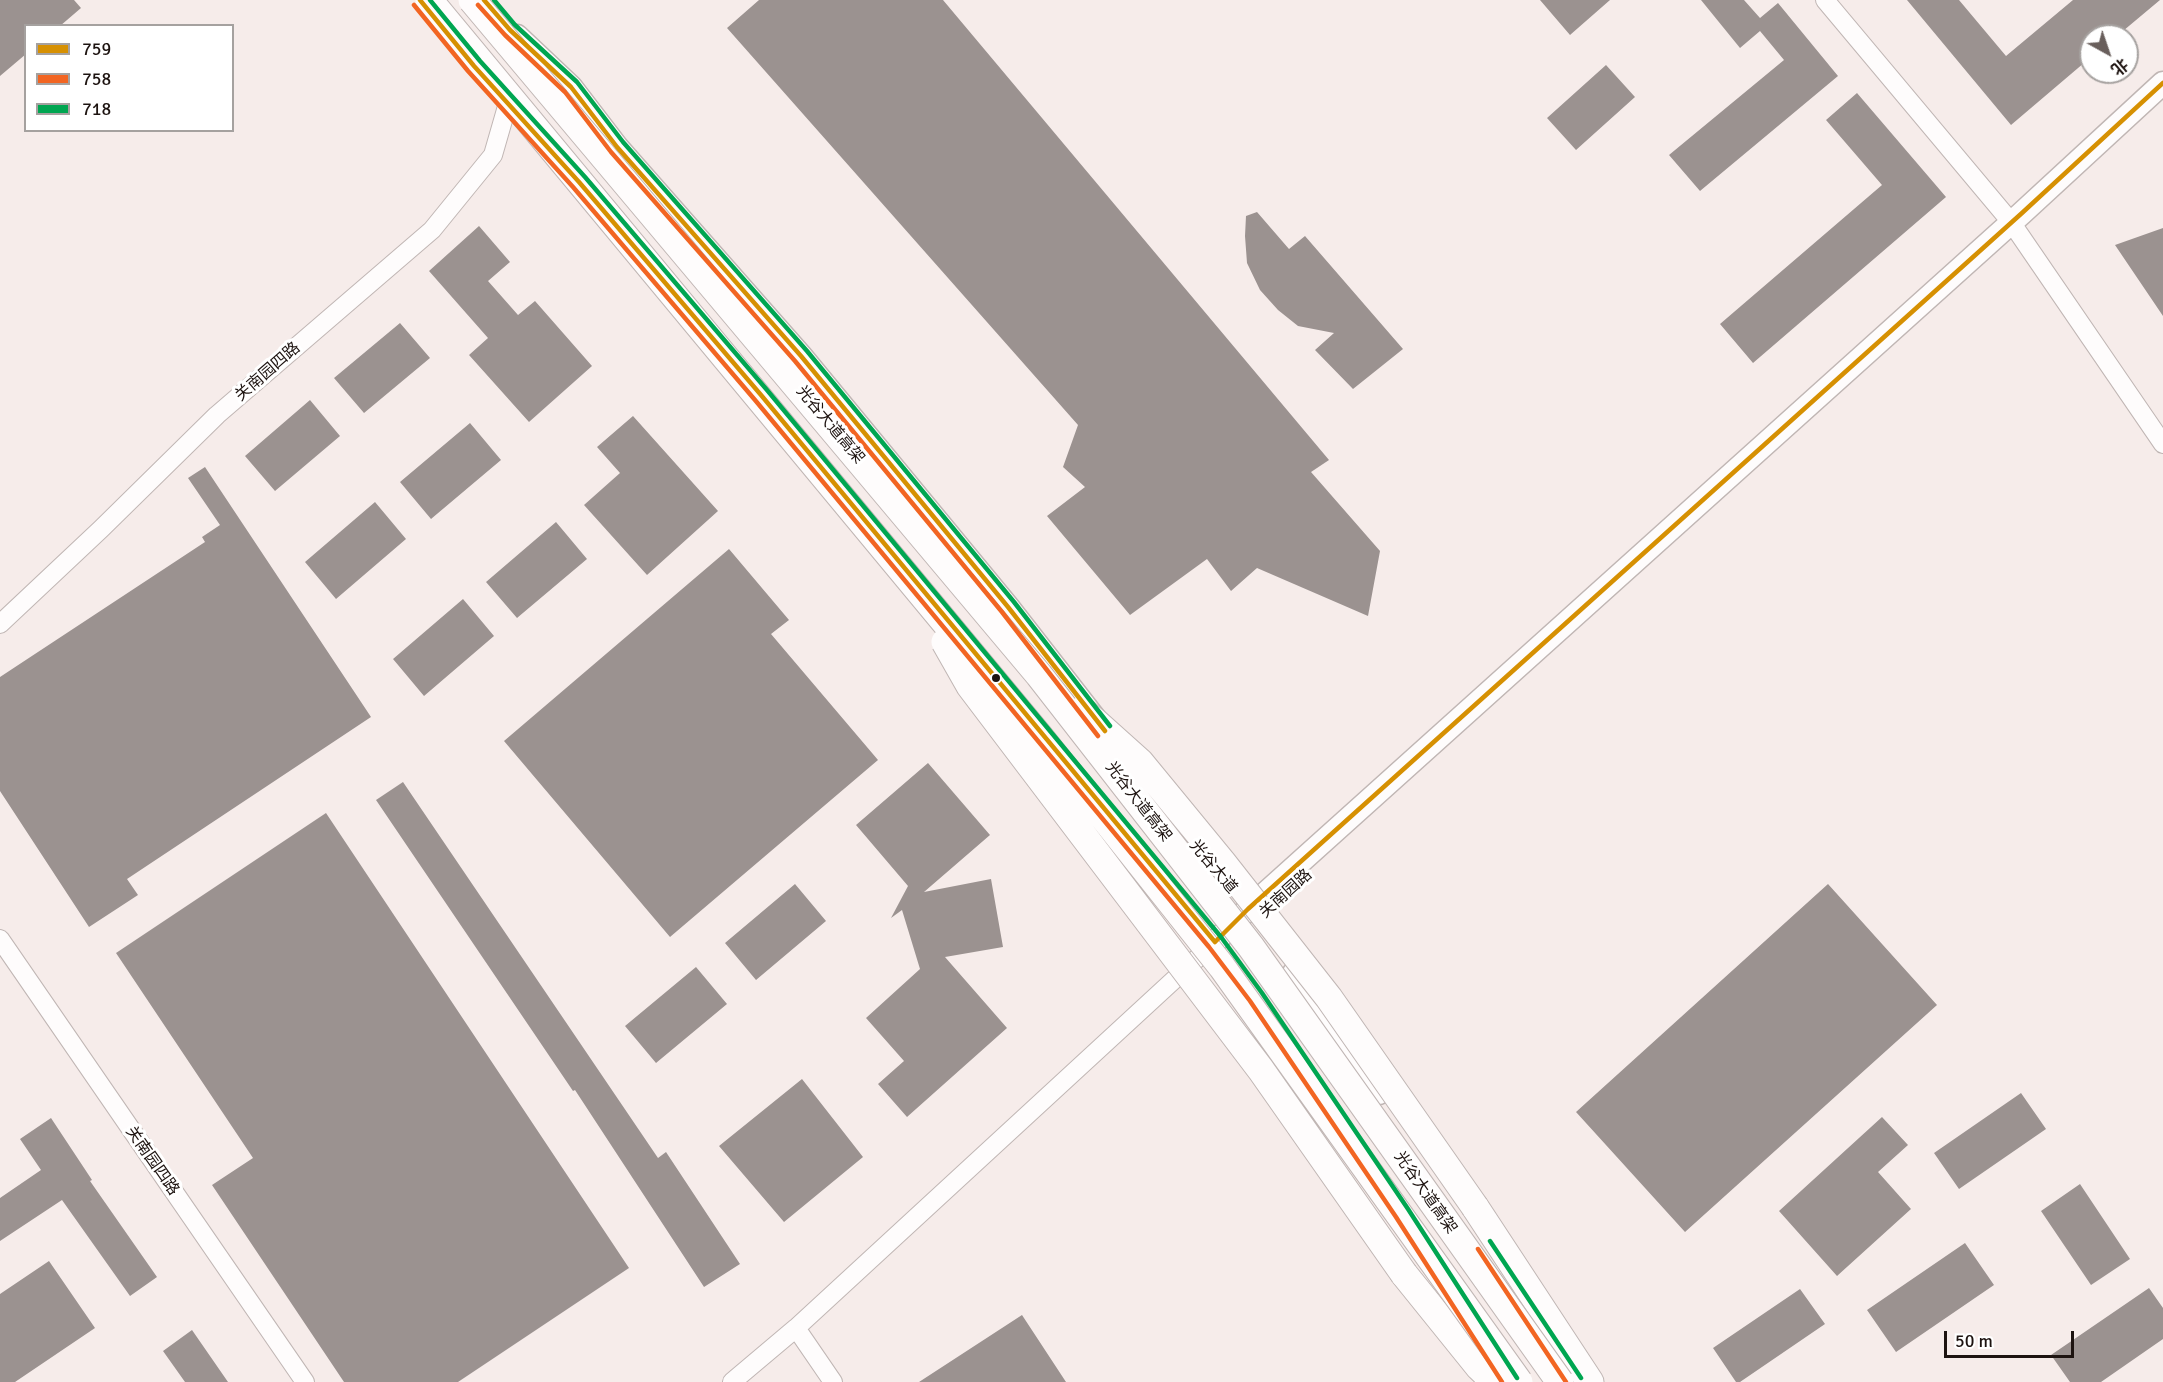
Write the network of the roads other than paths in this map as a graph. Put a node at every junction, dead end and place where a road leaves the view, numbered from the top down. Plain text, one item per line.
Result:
1 (420, 0) edge
2 (429, 0) edge
3 (472, 0) edge
4 (484, 0) edge
5 (1825, 0) edge
6 (2163, 83) edge
7 (2163, 97) edge
8 (508, 103) junction
9 (2014, 226) junction
10 (2163, 444) edge
11 (908, 579) junction
12 (0, 624) edge
13 (1032, 666) junction
14 (1253, 914) junction
15 (0, 939) edge
16 (1215, 942) junction
17 (796, 1328) junction
18 (305, 1382) edge
19 (732, 1382) edge
20 (833, 1382) edge
21 (1495, 1382) edge
22 (1511, 1382) edge
23 (1519, 1382) edge
24 (1560, 1382) edge
25 (1575, 1382) edge
26 (1590, 1382) edge

1 - 8 main road
2 - 11 highway, 光谷大道高架, bridge
3 - 13 highway, 光谷大道高架, bridge
4 - 14 main road, 光谷大道
5 - 9 street
6 - 9 main road, 关南园路
7 - 9 main road, 关南园路
8 - 12 street, 关南园四路
8 - 16 main road
9 - 10 street
9 - 14 main road, 关南园路
11 - 21 highway, bridge
11 - 23 highway, 光谷大道高架, bridge
13 - 24 highway, 光谷大道高架, bridge
13 - 26 highway, bridge
14 - 16 main road, 关南园路
14 - 25 main road, 光谷大道
15 - 18 street, 关南园四路
16 - 17 street
16 - 22 main road
17 - 19 street
17 - 20 street

